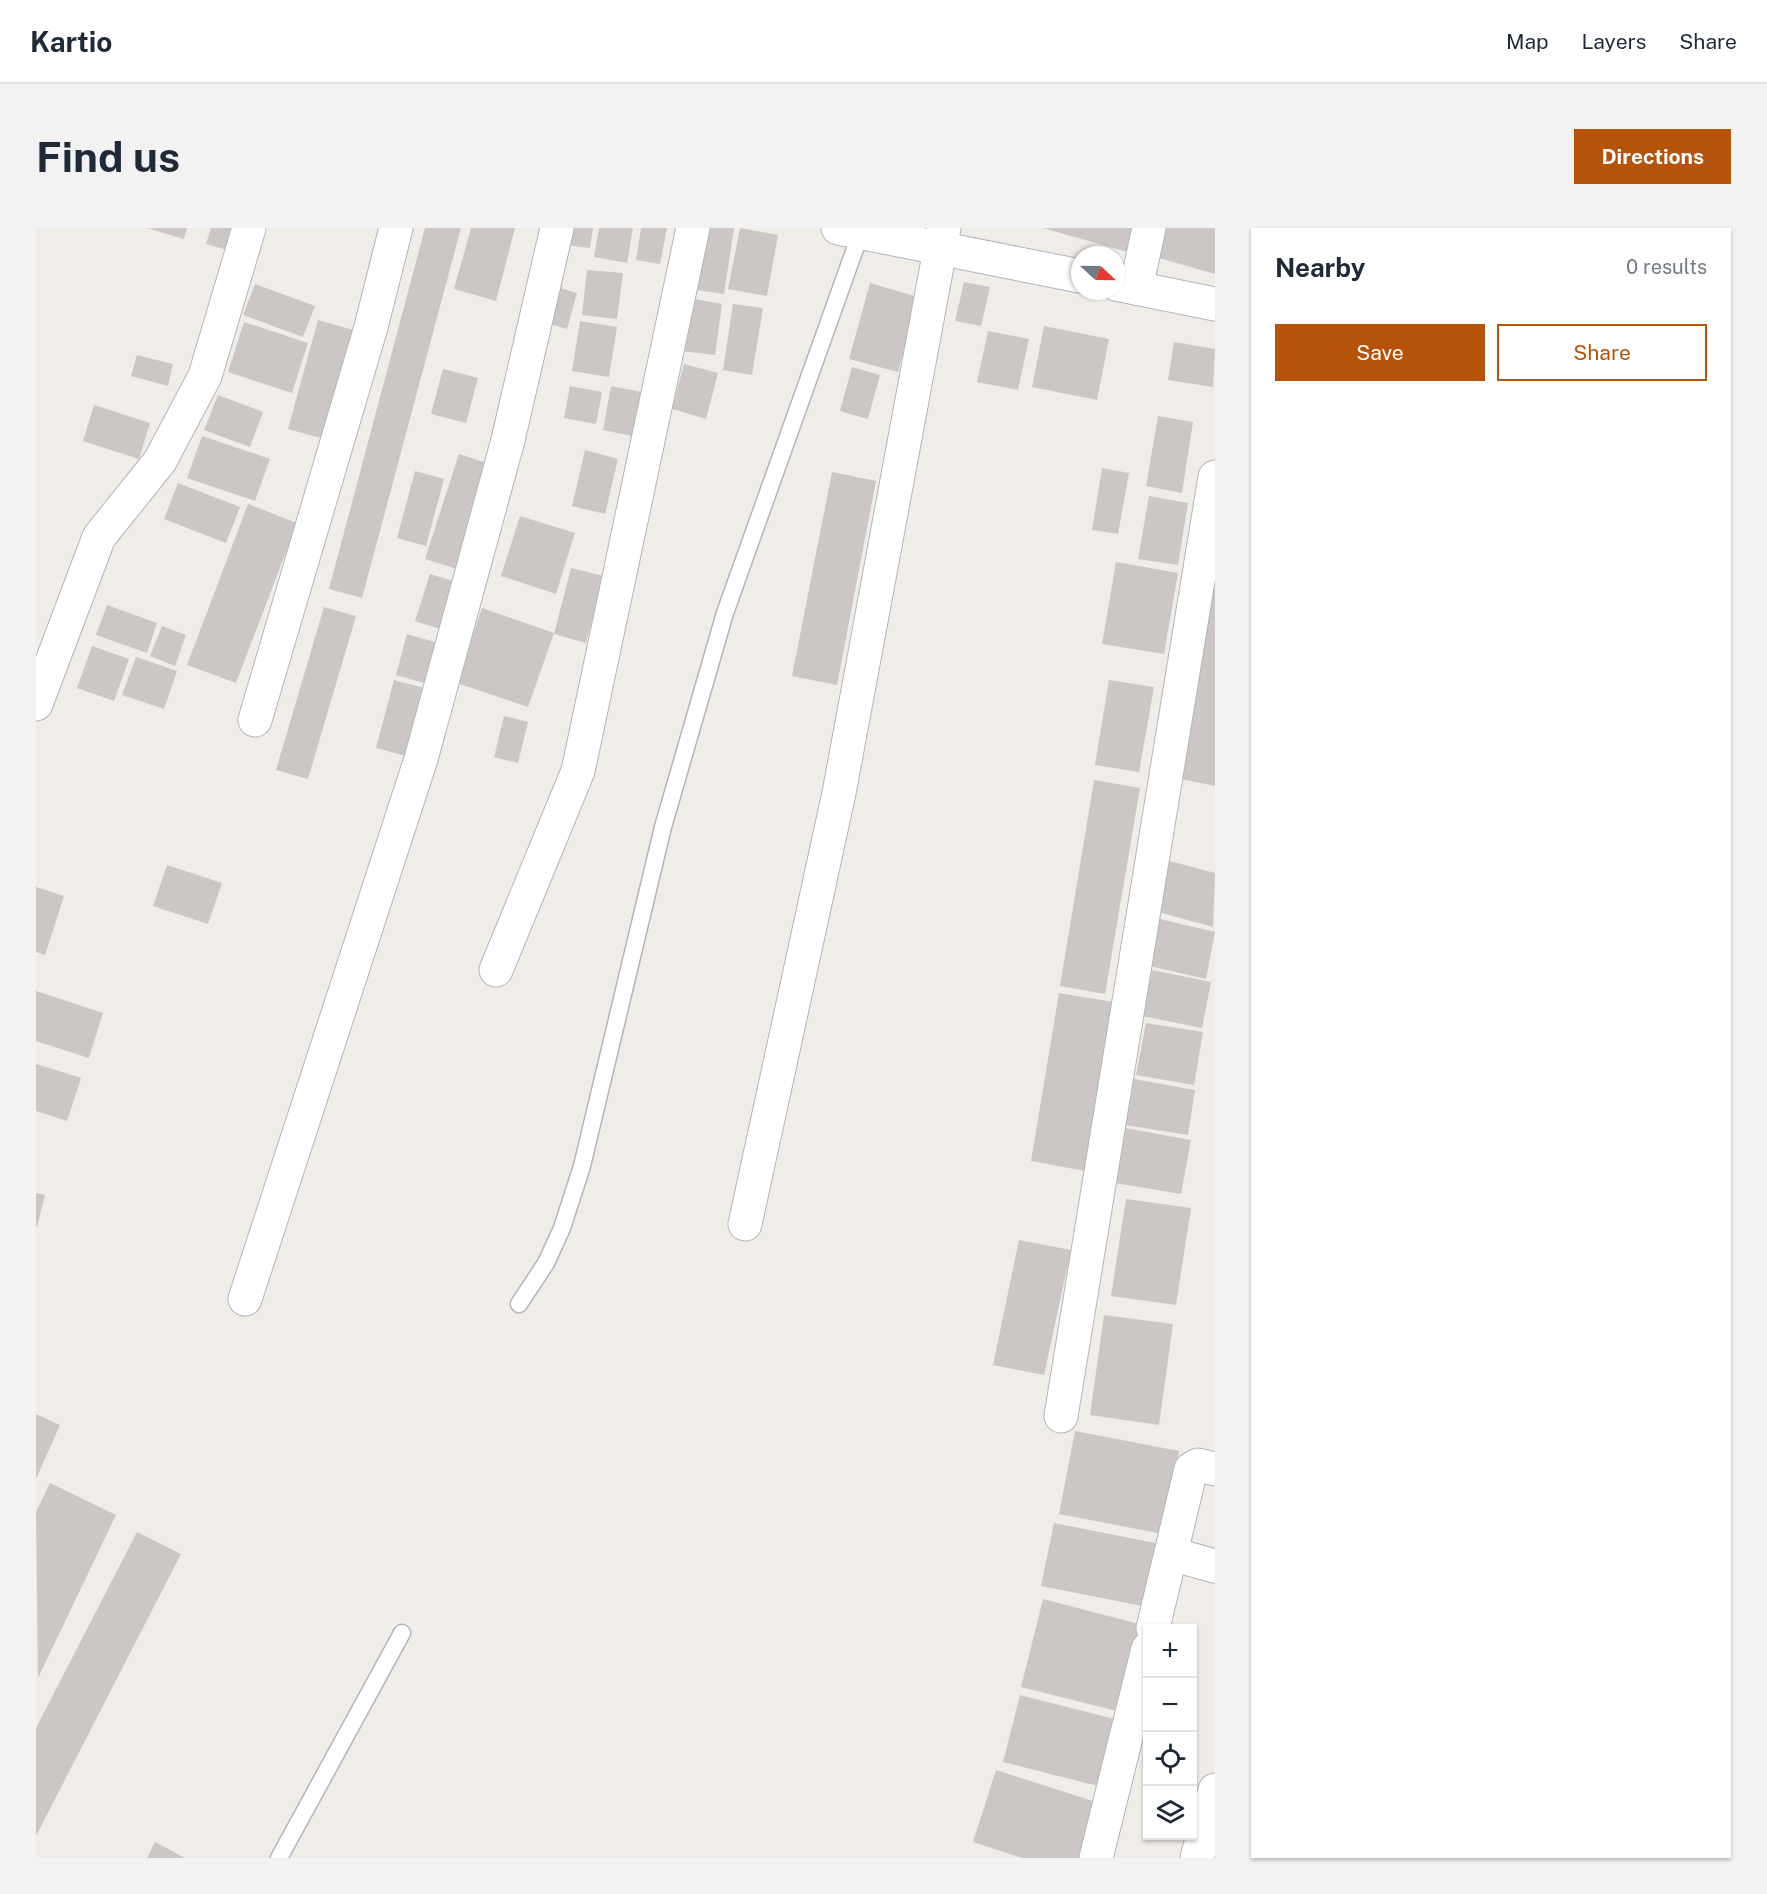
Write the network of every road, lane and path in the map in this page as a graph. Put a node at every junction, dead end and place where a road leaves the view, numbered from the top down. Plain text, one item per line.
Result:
1 (249, 228) edge
2 (396, 228) edge
3 (556, 228) edge
4 (693, 228) edge
5 (1149, 228) edge
6 (850, 230) edge
7 (942, 238) edge
8 (1071, 274) edge
9 (1126, 286) edge
10 (1215, 304) edge
11 (1215, 477) edge
12 (36, 704) edge
13 (255, 720) dead end
14 (496, 970) dead end
15 (745, 1224) dead end
16 (245, 1299) dead end
17 (519, 1305) dead end
18 (1060, 1416) dead end
19 (1215, 1469) edge
20 (1171, 1554) junction
21 (1215, 1566) edge
22 (1154, 1624) edge
23 (402, 1633) dead end
24 (1143, 1669) edge
25 (1215, 1790) edge
26 (279, 1858) edge
27 (1096, 1858) edge
28 (1197, 1858) edge

1 - 12 street
2 - 13 street
3 - 16 street
4 - 14 street
5 - 9 street
6 - 7 street
6 - 17 lane
7 - 8 street
7 - 15 street
9 - 10 street
11 - 18 street
19 - 20 street
20 - 21 street
20 - 22 street
23 - 26 lane
24 - 27 street
25 - 28 street

